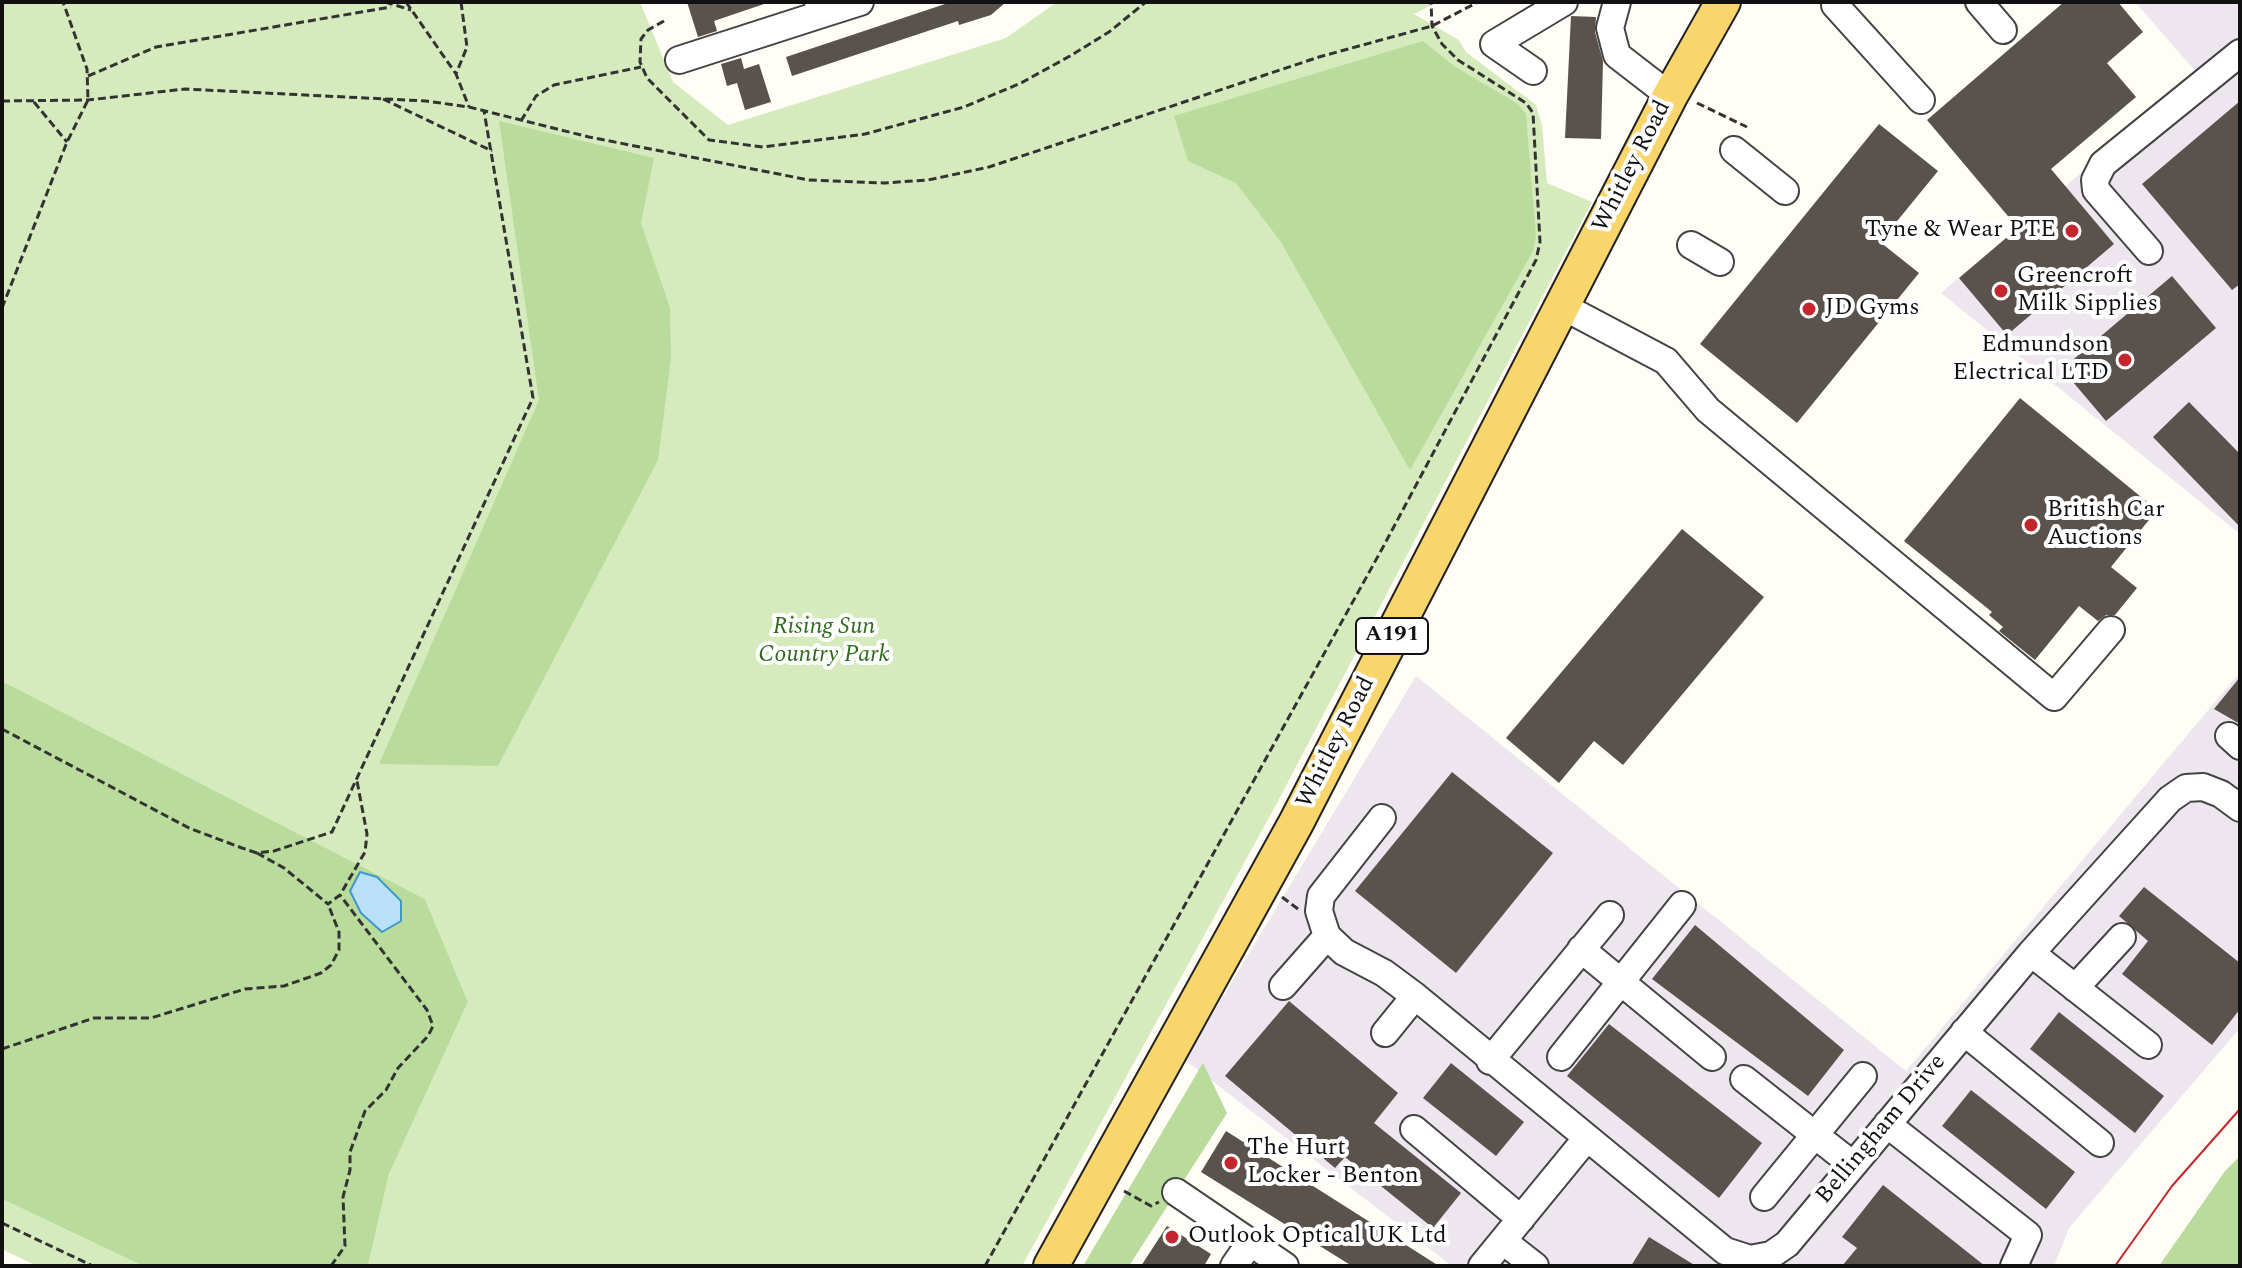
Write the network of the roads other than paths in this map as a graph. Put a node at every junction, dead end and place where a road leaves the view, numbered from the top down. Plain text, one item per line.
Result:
1 (860, 2) edge
2 (1564, 2) edge
3 (1617, 2) edge
4 (1723, 2) edge
5 (1979, 2) edge
6 (1835, 5) dead end
7 (820, 8) edge
8 (2003, 30) dead end
9 (2240, 53) edge
10 (679, 60) dead end
11 (1533, 71) dead end
12 (1683, 99) junction
13 (1921, 100) dead end
14 (1734, 150) dead end
15 (1785, 191) dead end
16 (1691, 245) dead end
17 (2149, 251) dead end
18 (1720, 262) dead end
19 (1562, 306) junction
20 (2111, 630) dead end
21 (2240, 808) edge
22 (1382, 818) dead end
23 (1682, 905) dead end
24 (1610, 915) dead end
25 (1327, 936) junction
26 (2122, 937) dead end
27 (1581, 949) junction
28 (2031, 953) junction
29 (1620, 981) junction
30 (1283, 986) dead end
31 (2075, 988) junction
32 (1415, 996) junction
33 (1964, 1032) junction
34 (1385, 1033) dead end
35 (2148, 1045) dead end
36 (1561, 1057) dead end
37 (1712, 1057) dead end
38 (1490, 1061) junction
39 (1863, 1076) dead end
40 (1744, 1079) dead end
41 (1887, 1124) junction
42 (1414, 1129) dead end
43 (1814, 1135) junction
44 (1586, 1139) junction
45 (2100, 1143) dead end
46 (1853, 1165) junction
47 (1176, 1192) road end
48 (1764, 1197) dead end
49 (1521, 1219) junction
50 (1503, 1241) junction
51 (1250, 1243) junction
52 (1759, 1262) edge
53 (1051, 1266) edge
54 (1234, 1266) edge
55 (1285, 1266) edge
56 (1482, 1266) edge
57 (1535, 1266) edge
58 (2014, 1266) edge

1 - 7 street
2 - 11 street
3 - 12 street
4 - 12 main road, Whitley Road / A191
5 - 8 street
6 - 13 street
7 - 10 street
9 - 17 street
12 - 19 main road, Whitley Road / A191
14 - 15 street
16 - 18 street
19 - 20 street
19 - 53 main road, Whitley Road / A191
21 - 28 street, Bellingham Drive
22 - 25 street
23 - 29 street
24 - 27 street
25 - 30 street
25 - 32 street, Bellingham Drive
26 - 31 street
27 - 29 street
27 - 38 street
28 - 31 street
28 - 33 street, Bellingham Drive
29 - 36 street
29 - 37 street
31 - 35 street
32 - 34 street
32 - 38 street, Bellingham Drive
33 - 41 street, Bellingham Drive
33 - 45 street
38 - 44 street, Bellingham Drive
39 - 43 street
40 - 43 street
41 - 46 street, Bellingham Drive
41 - 58 street
42 - 49 street
43 - 46 street
43 - 48 street
44 - 49 street
44 - 52 street, Bellingham Drive
46 - 52 street, Bellingham Drive
47 - 51 street
49 - 50 street
50 - 56 street
50 - 57 street
51 - 54 street
51 - 55 street

